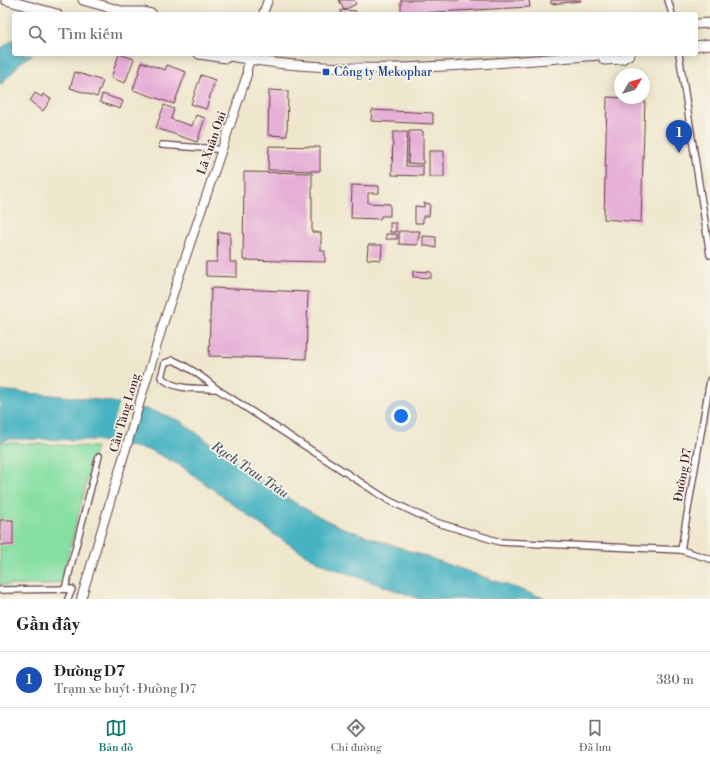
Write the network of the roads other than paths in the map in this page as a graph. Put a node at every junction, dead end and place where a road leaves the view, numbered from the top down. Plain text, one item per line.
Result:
1 (6, 0) edge
2 (83, 0) edge
3 (268, 0) edge
4 (668, 0) edge
5 (50, 12) edge
6 (126, 12) edge
7 (264, 12) edge
8 (671, 12) edge
9 (710, 23) edge
10 (698, 24) edge
11 (710, 44) edge
12 (698, 46) edge
13 (209, 56) edge
14 (229, 56) edge
15 (251, 56) edge
16 (585, 56) edge
17 (627, 56) edge
18 (679, 56) edge
19 (233, 57) junction
20 (361, 69) junction
21 (162, 145) dead end
22 (216, 149) dead end
23 (194, 235) joint
24 (710, 255) edge
25 (710, 380) edge
26 (217, 389) junction
27 (99, 456) dead end
28 (681, 550) junction
29 (710, 559) edge
30 (69, 589) junction
31 (0, 590) edge
32 (68, 599) edge
33 (81, 599) edge

1 - 5 main road
2 - 6 main road
3 - 7 main road
4 - 8 street
9 - 10 main road
11 - 12 main road
13 - 19 main road
14 - 19 main road
15 - 19 main road
15 - 20 main road
15 - 23 main road, Lã Xuân Oai
16 - 20 main road
17 - 20 main road
18 - 24 street
21 - 22 street
23 - 33 main road, Cầu Tăng Long
25 - 28 street, Đường D7
26 - 26 street
26 - 28 street
27 - 30 street
28 - 29 street
30 - 31 street
30 - 32 street

